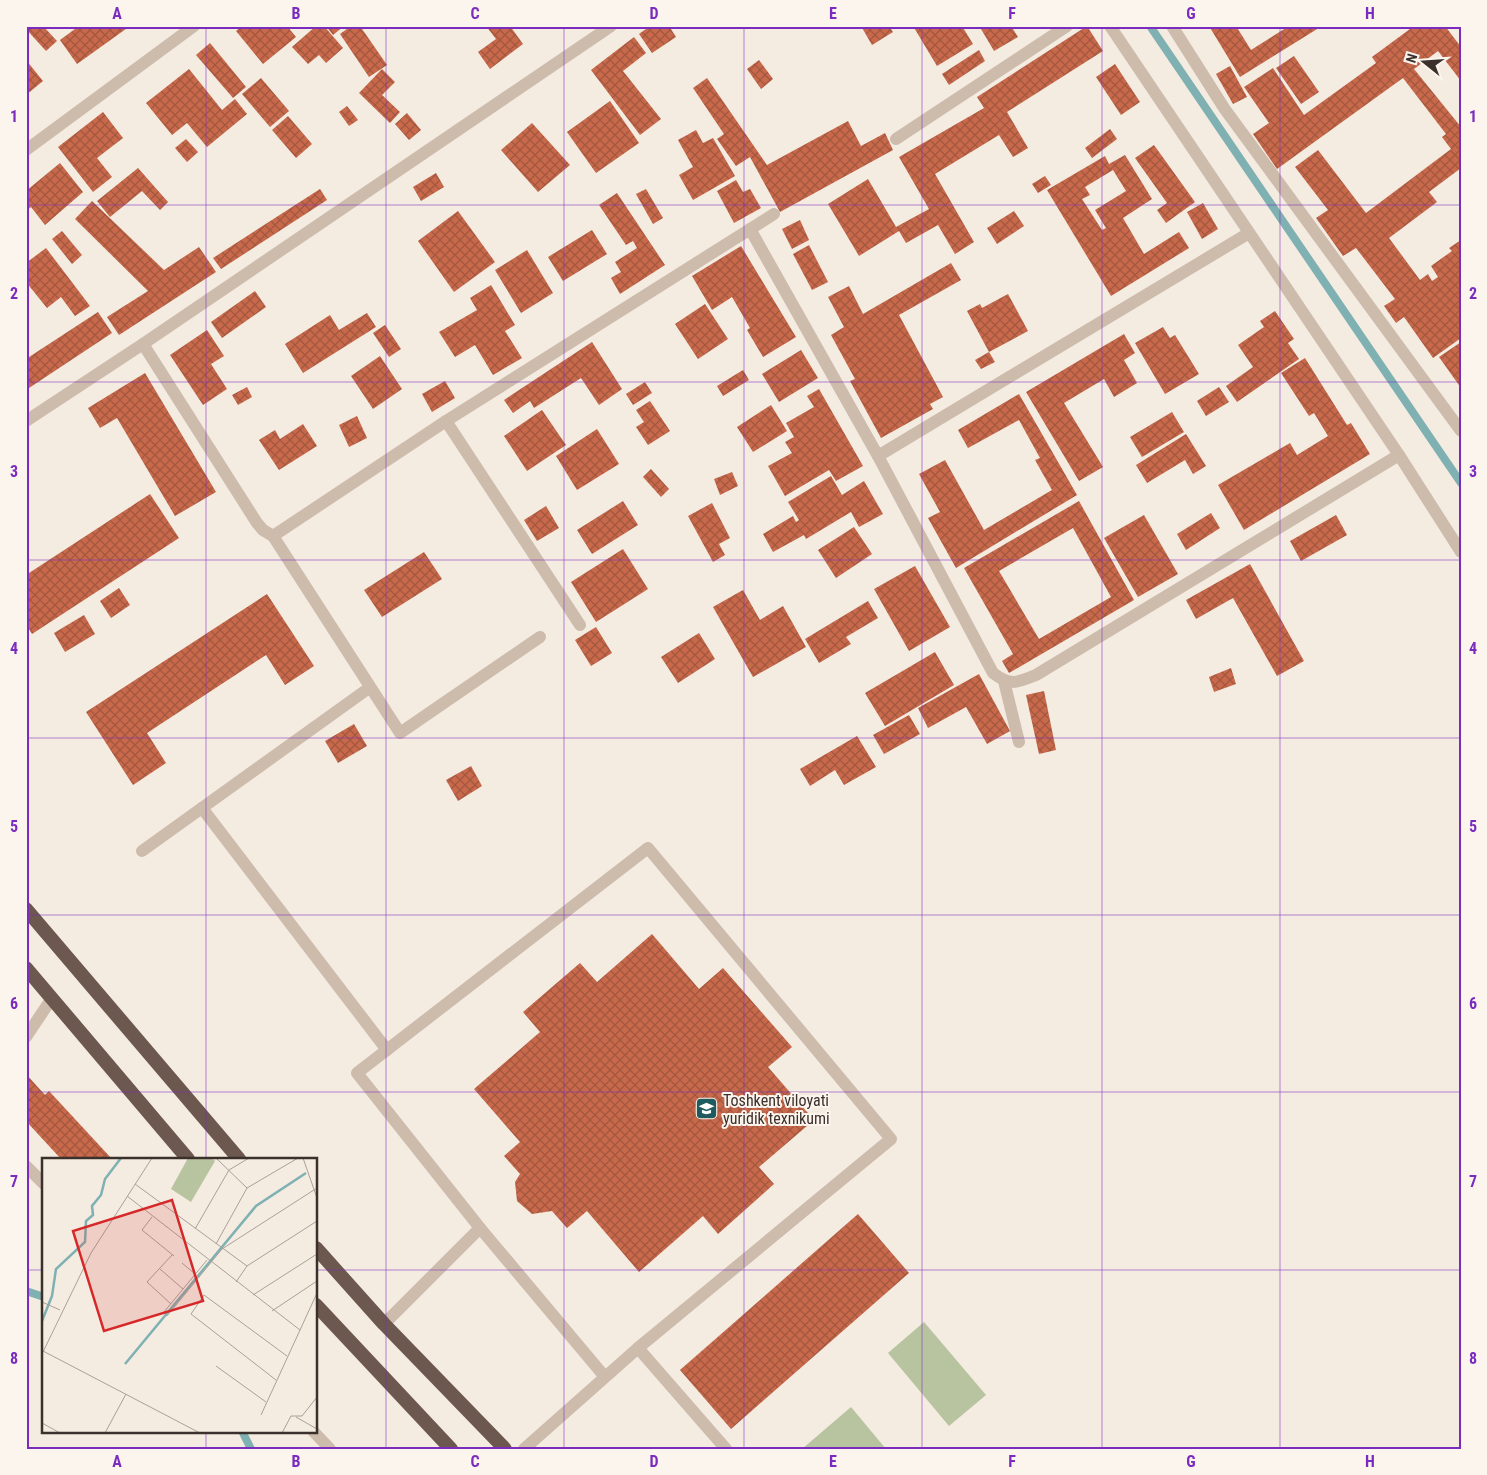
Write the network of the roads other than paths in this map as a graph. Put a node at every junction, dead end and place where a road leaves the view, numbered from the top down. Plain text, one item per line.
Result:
1 (194, 26) edge
2 (611, 26) edge
3 (1067, 26) edge
4 (1110, 26) edge
5 (1172, 26) edge
6 (896, 139) dead end
7 (26, 150) edge
8 (774, 214) dead end
9 (750, 229) junction
10 (1248, 233) junction
11 (143, 344) junction
12 (26, 421) edge
13 (446, 421) junction
14 (1461, 431) edge
15 (1399, 455) junction
16 (878, 456) junction
17 (273, 536) junction
18 (1461, 552) edge
19 (580, 625) dead end
20 (540, 637) dead end
21 (1004, 681) junction
22 (369, 688) junction
23 (1019, 742) dead end
24 (202, 808) junction
25 (142, 851) dead end
26 (26, 909) edge
27 (26, 968) edge
28 (52, 998) junction
29 (26, 1037) edge
30 (387, 1050) junction
31 (187, 1158) edge
32 (238, 1158) edge
33 (26, 1166) edge
34 (42, 1182) edge
35 (480, 1228) junction
36 (318, 1250) edge
37 (318, 1307) edge
38 (384, 1324) junction
39 (638, 1348) junction
40 (606, 1377) junction
41 (315, 1432) edge
42 (330, 1449) edge
43 (450, 1449) edge
44 (505, 1449) edge
45 (524, 1449) edge
46 (726, 1449) edge

1 - 7 street
2 - 11 street
3 - 6 street
4 - 10 street
5 - 14 street
8 - 9 street
9 - 13 street
9 - 16 street
10 - 15 street
10 - 16 street
11 - 12 street
11 - 17 street
13 - 17 street
13 - 19 street
15 - 18 street
15 - 21 street
16 - 21 street
17 - 22 street
20 - 22 street
21 - 23 street
22 - 24 street
24 - 25 street
24 - 30 street
26 - 32 highway
27 - 28 highway
28 - 29 street
28 - 31 highway
30 - 35 street
30 - 39 street
33 - 34 street
35 - 38 street
35 - 40 street
36 - 38 highway
37 - 43 highway
38 - 44 highway
39 - 40 street
39 - 46 street
40 - 45 street
41 - 42 street

